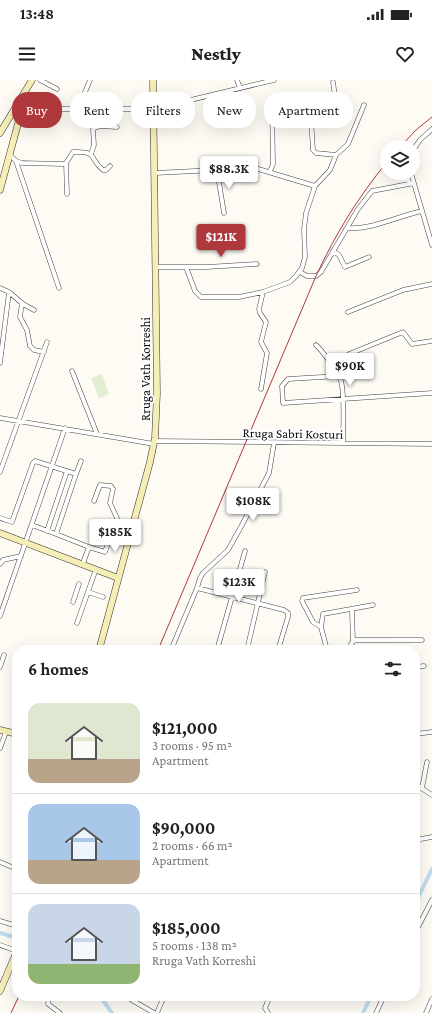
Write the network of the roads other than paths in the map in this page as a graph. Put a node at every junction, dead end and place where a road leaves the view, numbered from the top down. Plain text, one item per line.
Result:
1 (32, 80) edge
2 (40, 80) edge
3 (90, 80) edge
4 (153, 80) edge
5 (237, 80) edge
6 (274, 80) edge
7 (266, 81) edge
8 (333, 82) dead end
9 (240, 88) junction
10 (56, 89) dead end
11 (26, 92) edge
12 (85, 92) edge
13 (153, 92) edge
14 (334, 92) edge
15 (195, 99) edge
16 (364, 105) dead end
17 (12, 116) edge
18 (16, 128) edge
19 (95, 128) edge
20 (153, 128) edge
21 (272, 128) edge
22 (311, 128) edge
23 (432, 130) edge
24 (0, 133) edge
25 (420, 140) edge
26 (91, 154) junction
27 (10, 155) junction
28 (336, 155) junction
29 (16, 161) junction
30 (66, 164) junction
31 (110, 166) dead end
32 (217, 170) junction
33 (270, 171) junction
34 (154, 173) junction
35 (413, 180) edge
36 (414, 183) junction
37 (315, 186) junction
38 (0, 190) edge
39 (67, 194) dead end
40 (422, 211) junction
41 (224, 213) dead end
42 (348, 228) junction
43 (432, 245) edge
44 (333, 251) junction
45 (369, 258) dead end
46 (257, 264) dead end
47 (155, 267) junction
48 (186, 267) junction
49 (300, 272) junction
50 (432, 284) edge
51 (0, 288) edge
52 (59, 288) dead end
53 (10, 292) junction
54 (263, 292) junction
55 (22, 303) junction
56 (34, 310) dead end
57 (348, 312) dead end
58 (432, 341) edge
59 (47, 342) dead end
60 (316, 345) dead end
61 (44, 352) junction
62 (0, 363) edge
63 (72, 371) dead end
64 (339, 376) junction
65 (261, 389) dead end
66 (432, 393) edge
67 (343, 398) junction
68 (0, 418) edge
69 (19, 421) junction
70 (65, 428) junction
71 (97, 434) junction
72 (154, 442) junction
73 (274, 443) junction
74 (343, 443) junction
75 (432, 444) edge
76 (81, 461) dead end
77 (52, 466) junction
78 (67, 471) junction
79 (0, 472) edge
80 (76, 474) junction
81 (61, 489) junction
82 (70, 492) junction
83 (94, 501) dead end
84 (0, 518) edge
85 (32, 525) junction
86 (47, 531) junction
87 (0, 533) edge
88 (56, 534) junction
89 (26, 542) junction
90 (89, 547) junction
91 (245, 551) dead end
92 (21, 556) junction
93 (83, 563) junction
94 (0, 564) edge
95 (96, 568) junction
96 (266, 572) dead end
97 (118, 578) junction
98 (79, 584) dead end
99 (197, 588) junction
100 (357, 590) dead end
101 (88, 592) junction
102 (103, 597) dead end
103 (232, 597) junction
104 (73, 602) dead end
105 (258, 605) junction
106 (373, 605) dead end
107 (352, 611) dead end
108 (0, 616) edge
109 (77, 623) dead end
110 (321, 627) junction
111 (422, 640) dead end
112 (353, 642) junction
113 (100, 645) edge
114 (173, 645) edge
115 (218, 645) edge
116 (248, 645) edge
117 (279, 645) edge
118 (326, 645) edge
119 (352, 645) edge
120 (4, 655) dead end
121 (420, 666) edge
122 (424, 666) dead end
123 (0, 667) edge
124 (0, 726) edge
125 (12, 729) edge
126 (3, 731) edge
127 (432, 732) edge
128 (420, 733) edge
129 (0, 748) edge
130 (426, 762) dead end
131 (422, 788) joint
132 (432, 794) edge
133 (432, 837) edge
134 (420, 840) edge
135 (0, 862) edge
136 (12, 867) edge
137 (432, 900) edge
138 (0, 921) edge
139 (420, 923) edge
140 (12, 925) edge
141 (0, 945) edge
142 (12, 950) edge
143 (12, 963) edge
144 (0, 991) edge
145 (432, 999) edge
146 (48, 1001) edge
147 (134, 1001) edge
148 (161, 1001) edge
149 (268, 1001) edge
150 (382, 1001) edge
151 (60, 1013) edge
152 (155, 1013) edge
153 (268, 1013) edge
154 (376, 1013) edge
155 (426, 1013) edge

1 - 11 main road
2 - 10 street
3 - 12 street
4 - 13 main road, Rruga Vath Korreshi
5 - 9 street
6 - 7 street
7 - 9 street
8 - 14 street
9 - 15 street
16 - 28 street
17 - 24 main road
18 - 27 main road
19 - 26 street
20 - 34 main road, Rruga Vath Korreshi
21 - 33 street
22 - 28 street
23 - 25 street
26 - 30 street
26 - 31 street
27 - 29 street
27 - 38 main road
28 - 37 street
29 - 30 street
29 - 52 street
30 - 39 street
32 - 33 street
32 - 34 street
32 - 41 street
33 - 37 street
34 - 47 main road, Rruga Vath Korreshi
35 - 36 street
36 - 40 street
36 - 42 street
37 - 49 street
40 - 42 street
40 - 43 street
42 - 44 street
44 - 45 street
44 - 49 street
46 - 48 street
47 - 48 street
47 - 72 main road, Rruga Vath Korreshi
48 - 54 street
49 - 54 street
50 - 57 street
51 - 53 street
53 - 55 street
53 - 62 street
54 - 65 street
55 - 56 street
55 - 61 street
58 - 64 street
59 - 61 street
60 - 64 street
61 - 69 street
63 - 71 street
64 - 67 street
64 - 67 street
66 - 67 street
67 - 74 street
68 - 69 street, Rruga Sabri Kosturi
69 - 70 street, Rruga Sabri Kosturi
69 - 79 street
70 - 71 street, Rruga Sabri Kosturi
70 - 77 street
71 - 72 street, Rruga Sabri Kosturi
72 - 73 street, Rruga Sabri Kosturi
72 - 97 main road, Rruga Vath Korreshi
73 - 74 street, Rruga Sabri Kosturi
73 - 99 street
74 - 75 street, Rruga Sabri Kosturi
76 - 80 street
77 - 78 street
77 - 84 street
77 - 85 street
78 - 80 street
78 - 81 street
80 - 82 street
81 - 82 street
81 - 86 street
82 - 88 street
83 - 90 street
85 - 86 street
85 - 89 street
86 - 88 street
87 - 89 main road
88 - 90 street
89 - 92 street
89 - 93 main road
90 - 93 street
91 - 103 street
92 - 94 street
92 - 108 street
93 - 95 main road
95 - 97 main road
95 - 101 street
96 - 105 street
97 - 113 main road, Rruga Vath Korreshi
98 - 104 street
99 - 103 street
99 - 114 street
100 - 110 street
101 - 102 street
101 - 109 street
103 - 105 street
103 - 115 street
105 - 116 street
105 - 117 street
106 - 110 street
107 - 112 street
110 - 118 street
111 - 112 street
112 - 119 street
120 - 123 street
121 - 122 street
124 - 125 main road
126 - 129 street
127 - 128 street
130 - 131 street
131 - 132 street
133 - 134 street
135 - 136 street
137 - 139 street
138 - 140 street
141 - 142 street
143 - 144 main road
145 - 155 street
146 - 151 street
147 - 152 street
148 - 152 street
149 - 153 street
150 - 154 street

